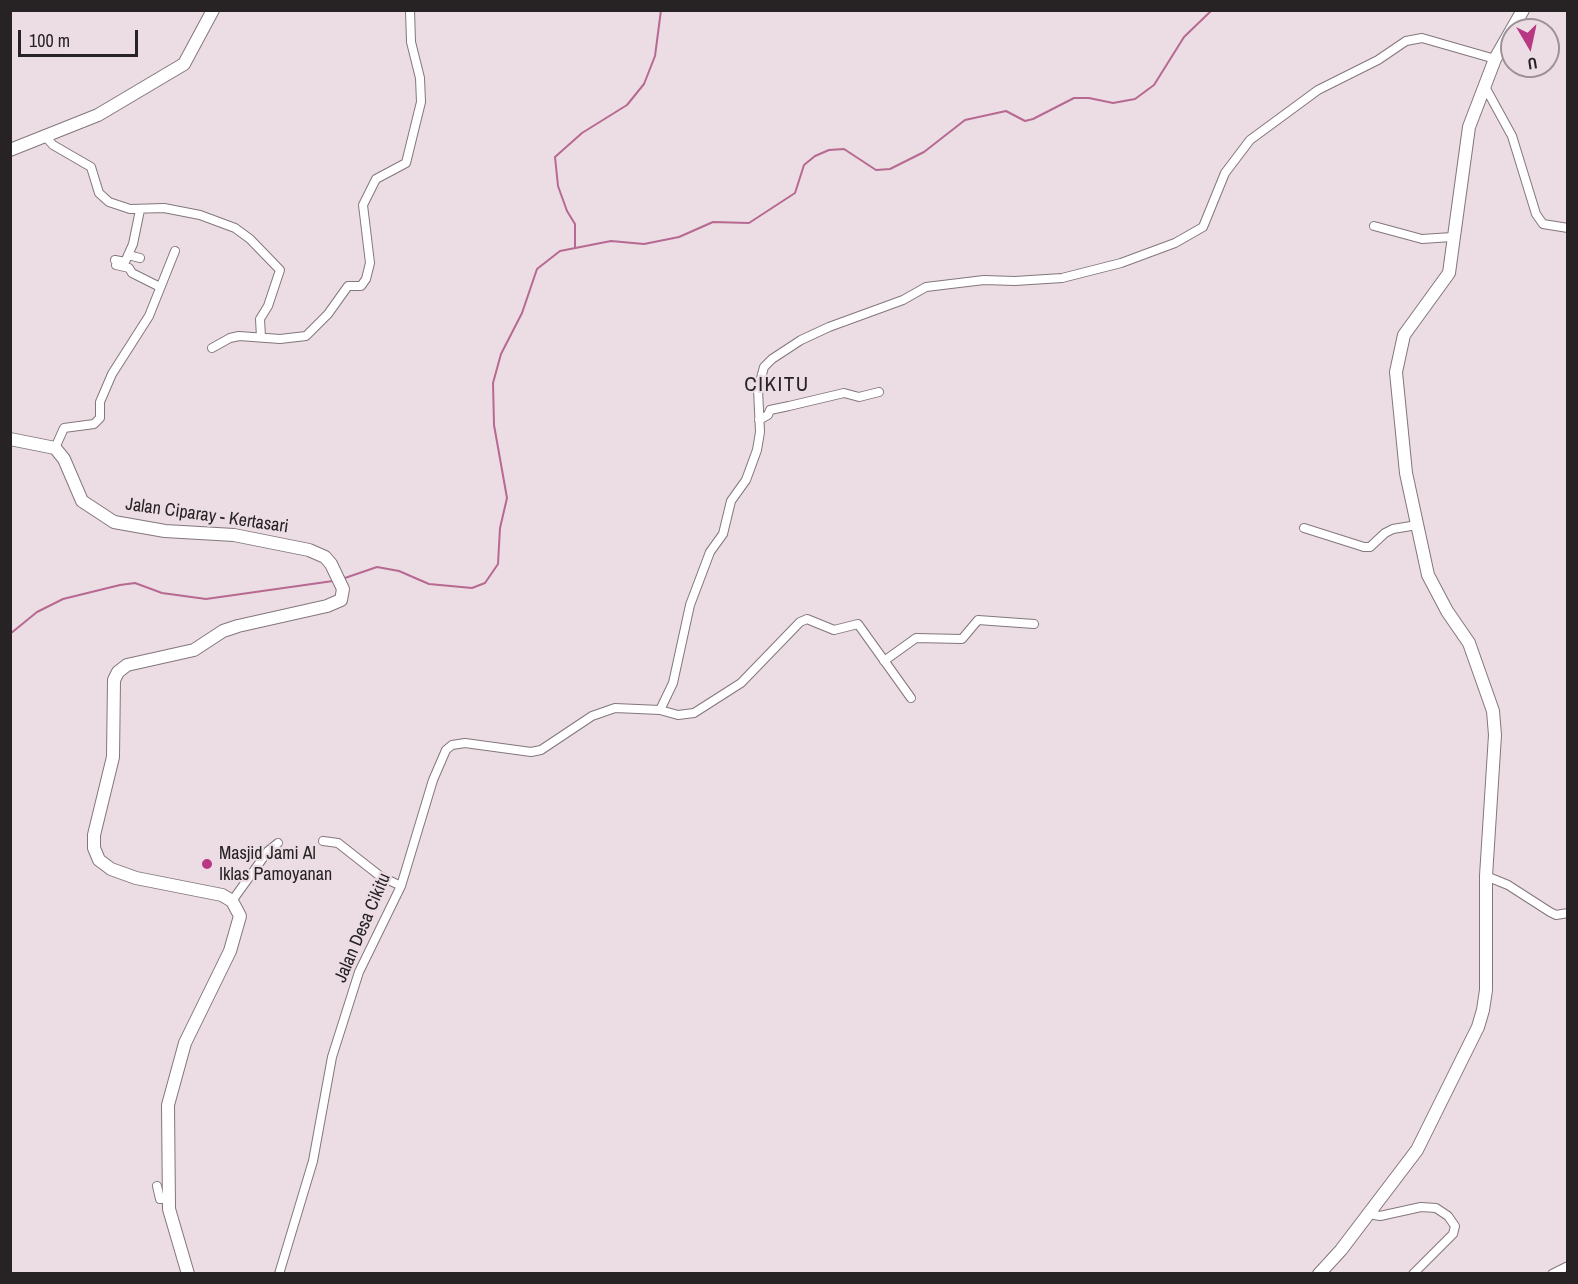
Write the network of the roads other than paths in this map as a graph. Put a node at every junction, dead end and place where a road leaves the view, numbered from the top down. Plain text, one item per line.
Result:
1 (213, 10) edge
2 (410, 10) edge
3 (1523, 10) edge
4 (1495, 59) junction
5 (1484, 85) junction
6 (44, 135) junction
7 (10, 150) edge
8 (140, 210) junction
9 (1374, 226) dead end
10 (1568, 228) edge
11 (1452, 237) junction
12 (175, 251) dead end
13 (128, 255) junction
14 (139, 266) junction
15 (160, 287) junction
16 (261, 337) junction
17 (212, 348) dead end
18 (879, 392) dead end
19 (759, 420) junction
20 (10, 439) edge
21 (54, 448) junction
22 (1417, 525) junction
23 (1304, 528) dead end
24 (1034, 624) dead end
25 (884, 661) junction
26 (911, 698) dead end
27 (660, 710) junction
28 (323, 841) dead end
29 (278, 843) dead end
30 (1486, 876) junction
31 (401, 886) junction
32 (232, 901) junction
33 (1568, 913) edge
34 (157, 1186) dead end
35 (168, 1199) junction
36 (1368, 1214) junction
37 (1568, 1266) edge
38 (188, 1274) edge
39 (279, 1274) edge
40 (1319, 1274) edge
41 (1413, 1274) edge
42 (1552, 1274) edge

1 - 6 main road
2 - 16 street
3 - 4 main road
4 - 5 main road
4 - 19 street
5 - 10 street
5 - 11 main road
6 - 7 main road
6 - 8 street
8 - 13 street
8 - 16 street
9 - 11 street
11 - 22 main road
12 - 15 street
13 - 14 street
13 - 14 street
14 - 15 street
15 - 21 street
16 - 17 street
18 - 19 street
19 - 27 street
20 - 21 main road
21 - 32 main road, Jalan Ciparay - Kertasari
22 - 23 street
22 - 30 main road
24 - 25 street
25 - 26 street
25 - 27 street
27 - 31 street, Jalan Desa Cikitu
28 - 31 street
29 - 32 street
30 - 33 street
30 - 36 main road
31 - 39 street, Jalan Desa Cikitu
32 - 35 main road
34 - 35 street
35 - 38 main road
36 - 40 main road
36 - 41 street
37 - 42 street

